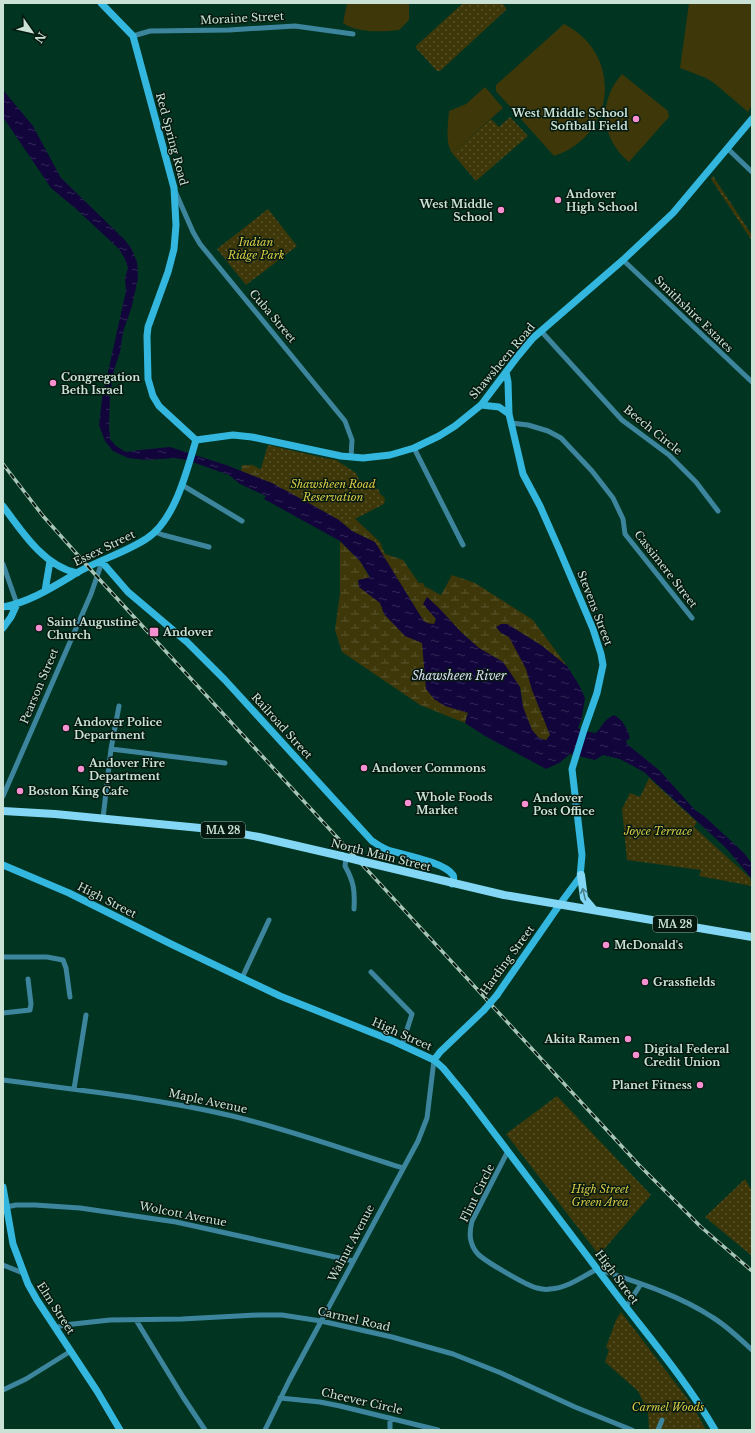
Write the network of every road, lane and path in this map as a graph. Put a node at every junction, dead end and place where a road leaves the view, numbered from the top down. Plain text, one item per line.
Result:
1 (101, 3) edge
2 (353, 34) dead end
3 (133, 36) junction
4 (752, 119) edge
5 (727, 148) junction
6 (752, 172) edge
7 (174, 188) junction
8 (623, 260) junction
9 (541, 331) junction
10 (506, 372) junction
11 (752, 382) edge
12 (481, 405) junction
13 (509, 414) junction
14 (511, 423) junction
15 (196, 440) junction
16 (414, 448) junction
17 (351, 457) junction
18 (182, 485) junction
19 (3, 506) edge
20 (718, 511) dead end
21 (242, 521) dead end
22 (155, 532) junction
23 (463, 546) dead end
24 (209, 547) dead end
25 (50, 561) junction
26 (102, 562) junction
27 (3, 564) edge
28 (77, 573) junction
29 (45, 591) junction
30 (17, 604) junction
31 (3, 607) edge
32 (692, 618) dead end
33 (3, 628) edge
34 (119, 706) dead end
35 (112, 749) junction
36 (226, 763) dead end
37 (3, 796) edge
38 (3, 811) edge
39 (103, 818) junction
40 (344, 857) junction
41 (3, 865) edge
42 (581, 875) junction
43 (452, 884) junction
44 (560, 904) junction
45 (354, 909) dead end
46 (594, 910) junction
47 (269, 920) dead end
48 (752, 937) edge
49 (3, 957) edge
50 (371, 972) dead end
51 (242, 978) junction
52 (28, 979) dead end
53 (70, 997) dead end
54 (3, 1013) edge
55 (86, 1015) dead end
56 (402, 1045) junction
57 (434, 1060) junction
58 (3, 1080) edge
59 (74, 1089) junction
60 (508, 1151) junction
61 (403, 1168) junction
62 (3, 1187) edge
63 (6, 1207) junction
64 (353, 1261) junction
65 (3, 1265) edge
66 (597, 1269) junction
67 (23, 1273) junction
68 (641, 1284) junction
69 (626, 1307) junction
70 (136, 1320) junction
71 (321, 1321) junction
72 (55, 1328) junction
73 (752, 1350) edge
74 (71, 1351) junction
75 (3, 1390) edge
76 (280, 1398) junction
77 (390, 1418) junction
78 (662, 1420) dead end
79 (120, 1430) edge
80 (205, 1430) edge
81 (265, 1430) edge
82 (390, 1430) edge
83 (438, 1430) edge
84 (632, 1430) edge
85 (658, 1430) edge
86 (715, 1430) edge

1 - 3 main road, Red Spring Road
2 - 3 street, Moraine Street
3 - 7 main road, Red Spring Road
4 - 5 main road, Shawsheen Road
5 - 6 street
5 - 8 main road, Shawsheen Road
7 - 15 main road, Red Spring Road
7 - 17 street, Cuba Street
8 - 9 main road, Shawsheen Road
8 - 11 street, Smithshire Estates
9 - 10 main road, Shawsheen Road
9 - 20 street, Beech Circle
10 - 12 main road, Shawsheen Road
10 - 13 main road, Stevens Street
12 - 13 main road
12 - 16 main road, Shawsheen Road
13 - 14 main road, Stevens Street
14 - 32 street, Cassimere Street
14 - 42 main road, Stevens Street
15 - 17 main road, Shawsheen Road
15 - 18 main road, Essex Street
16 - 17 main road, Shawsheen Road
16 - 23 street
18 - 21 street
18 - 22 main road, Essex Street
19 - 25 main road
22 - 24 street
22 - 26 main road, Essex Street
25 - 28 main road
25 - 29 main road
26 - 28 main road, Essex Street
26 - 37 street, Pearson Street
26 - 43 main road, Railroad Street
27 - 30 street
28 - 29 main road, Essex Street
29 - 30 main road, Essex Street
30 - 31 main road, Essex Street
30 - 33 main road
34 - 35 street
35 - 36 street
35 - 39 street
38 - 39 main road, North Main Street / MA 28
39 - 40 main road, North Main Street / MA 28
40 - 43 main road, North Main Street / MA 28, bridge
40 - 45 street
41 - 51 main road, High Street
42 - 44 main road
46 -> 42 main road
43 - 44 main road, North Main Street / MA 28
44 - 46 main road, North Main Street / MA 28
44 - 57 main road, Harding Street, bridge
46 - 48 main road, North Main Street / MA 28
47 - 51 street
49 - 53 street
50 - 56 street
51 - 56 main road, High Street
52 - 54 street
55 - 59 street
56 - 57 main road, High Street
57 - 60 main road, High Street
57 - 61 street, Walnut Avenue
58 - 59 street, Maple Avenue
59 - 61 street, Maple Avenue
60 - 66 main road, High Street
60 - 66 street, Flint Circle
61 - 64 street, Walnut Avenue
62 - 63 main road, Elm Street
63 - 64 street, Wolcott Avenue
63 - 67 main road, Elm Street
64 - 71 street, Walnut Avenue
65 - 67 street
66 - 68 street
66 - 69 main road, High Street
67 - 72 main road, Elm Street
68 - 69 street
68 - 73 street
69 - 86 main road, High Street
70 - 71 street, Carmel Road
70 - 72 street, Carmel Road
70 - 80 street
71 - 76 street, Walnut Avenue
71 - 84 street, Carmel Road
72 - 74 main road, Elm Street
74 - 75 street
74 - 79 main road, Elm Street
76 - 77 street, Cheever Circle
76 - 81 street, Walnut Avenue
77 - 82 street
77 - 83 street, Cheever Circle
78 - 85 street

